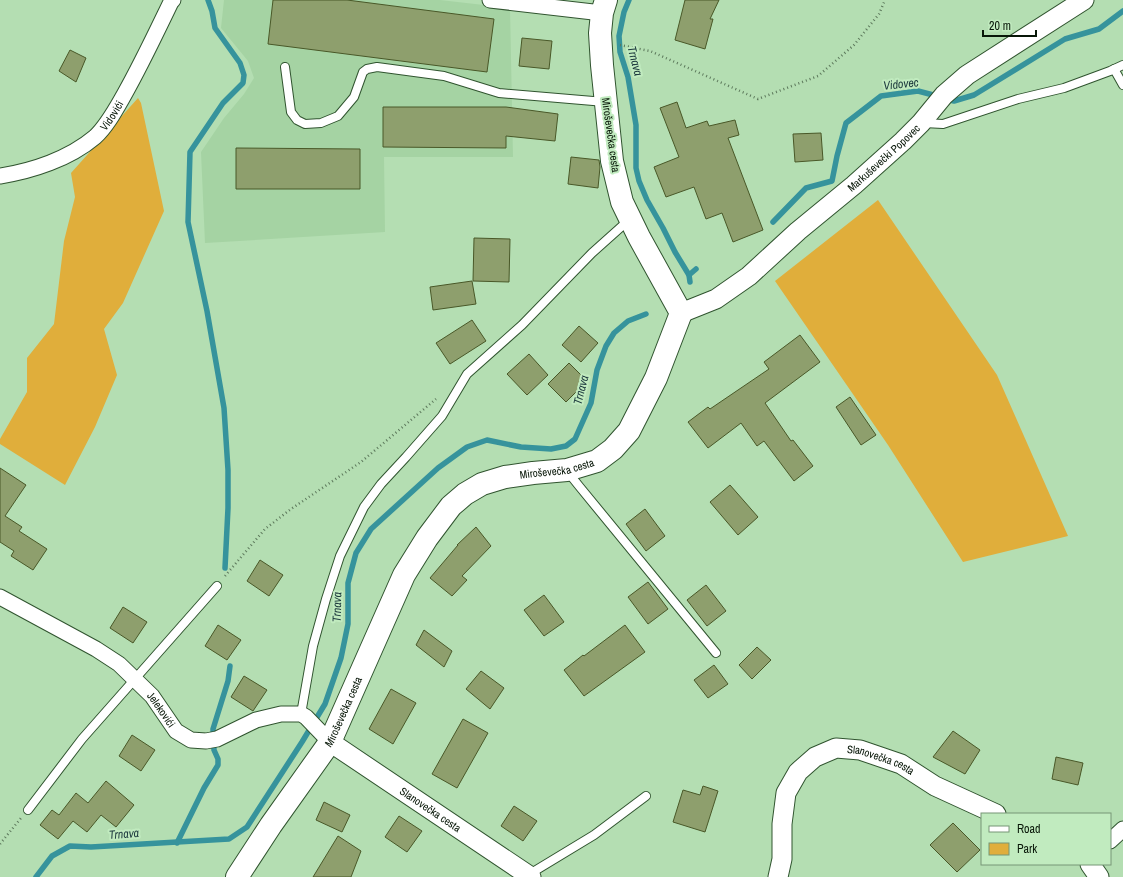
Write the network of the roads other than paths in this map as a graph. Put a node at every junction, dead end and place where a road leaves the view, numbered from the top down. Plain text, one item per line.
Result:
1 (173, 0) edge
2 (490, 0) edge
3 (1084, 0) edge
4 (604, 6) edge
5 (1123, 64) edge
6 (286, 67) dead end
7 (1114, 69) junction
8 (1123, 85) edge
9 (606, 102) junction
10 (925, 118) junction
11 (0, 176) edge
12 (630, 219) junction
13 (681, 313) junction
14 (567, 470) junction
15 (217, 586) road end
16 (0, 597) edge
17 (716, 652) dead end
18 (136, 679) junction
19 (304, 716) junction
20 (325, 736) junction
21 (646, 796) dead end
22 (28, 810) road end
23 (994, 813) edge
24 (1123, 829) edge
25 (1111, 840) edge
26 (1091, 865) edge
27 (529, 876) edge
28 (237, 877) edge
29 (778, 877) edge
30 (1099, 877) edge

1 - 11 street, Vidovići
2 - 4 street
3 - 10 street, Markuševečki Popovec
4 - 9 main road, Miroševečka cesta
5 - 7 lane
6 - 9 lane
7 - 8 lane
7 - 10 lane
9 - 12 main road, Miroševečka cesta
10 - 13 street, Markuševečki Popovec
12 - 13 main road, Miroševečka cesta
12 - 19 lane
13 - 14 main road, Miroševečka cesta
14 - 17 lane
14 - 20 main road, Miroševečka cesta
15 - 18 lane
16 - 18 street, Jelekovići
18 - 19 street, Jelekovići
18 - 22 lane
19 - 20 street
20 - 27 street, Slanovečka cesta
20 - 28 main road, Miroševečka cesta
21 - 27 lane
23 - 29 street, Slanovečka cesta
24 - 25 street
26 - 30 street

